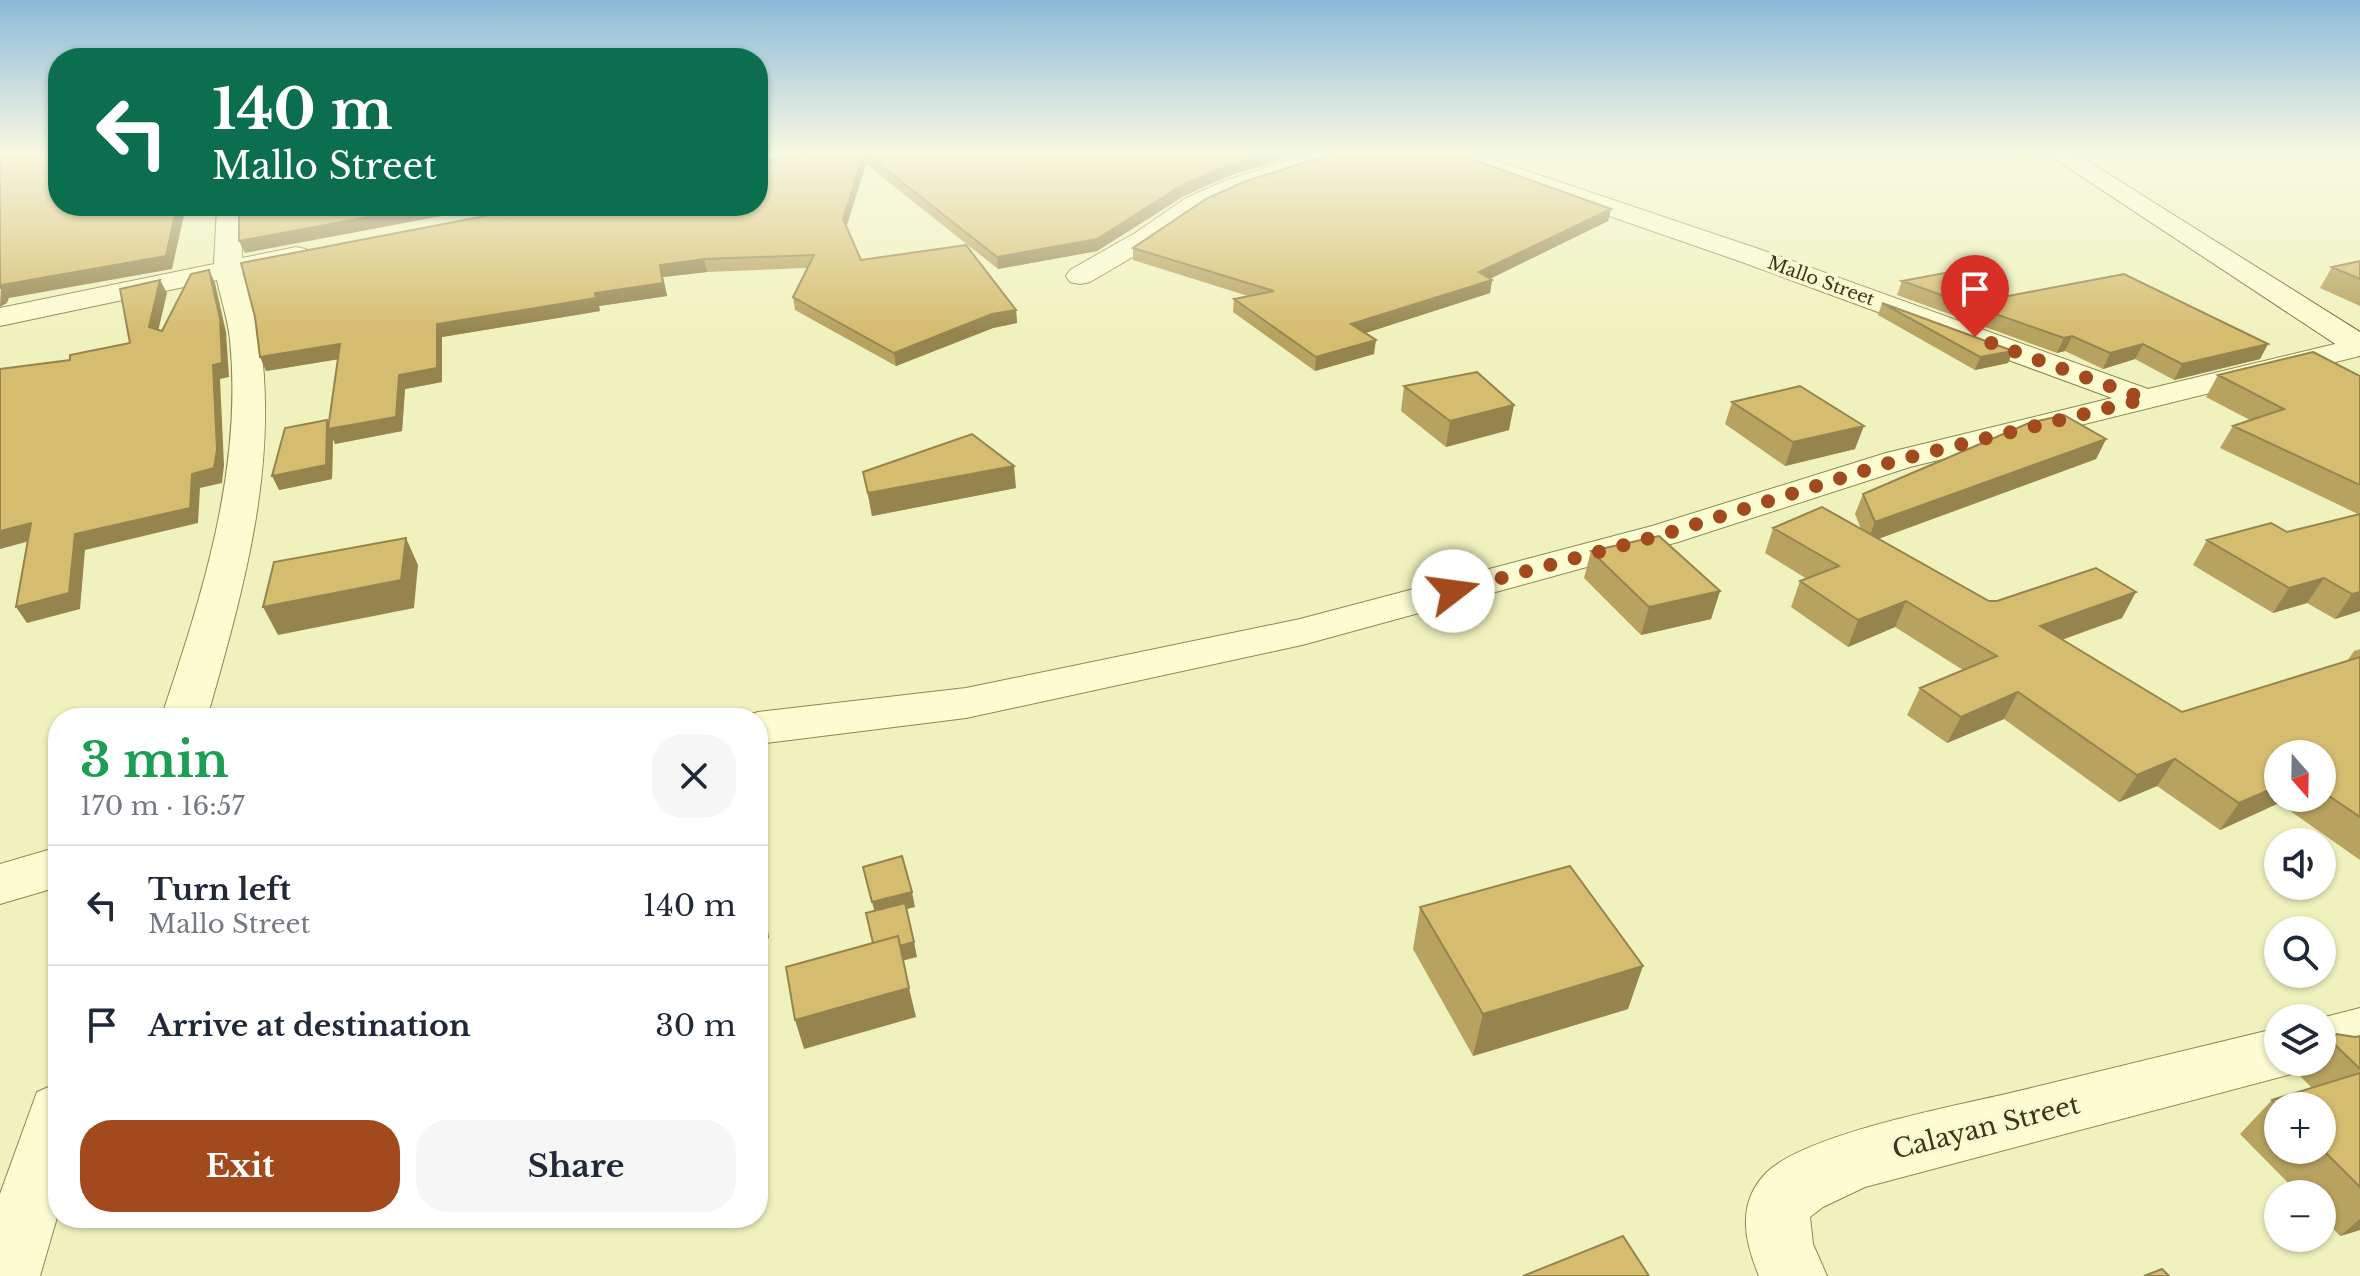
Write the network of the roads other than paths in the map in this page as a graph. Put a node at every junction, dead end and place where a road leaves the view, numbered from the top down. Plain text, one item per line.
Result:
1 (1181, 213) edge
2 (1625, 213) edge
3 (2151, 213) edge
4 (229, 216) edge
5 (318, 251) edge
6 (228, 269) junction
7 (1080, 276) dead end
8 (0, 317) edge
9 (2360, 347) edge
10 (2145, 399) junction
11 (187, 708) edge
12 (768, 727) edge
13 (48, 870) edge
14 (0, 884) edge
15 (2360, 1033) edge
16 (2336, 1039) edge
17 (2264, 1058) edge
18 (48, 1143) edge
19 (6, 1276) edge
20 (1793, 1276) edge

1 - 7 street
2 - 10 street, Mallo Street
3 - 9 main road
4 - 6 street
5 - 6 street
6 - 8 street
6 - 11 street
9 - 10 street
10 - 12 street
13 - 14 street
15 - 16 street
17 - 20 street, Calayan Street
18 - 19 street

